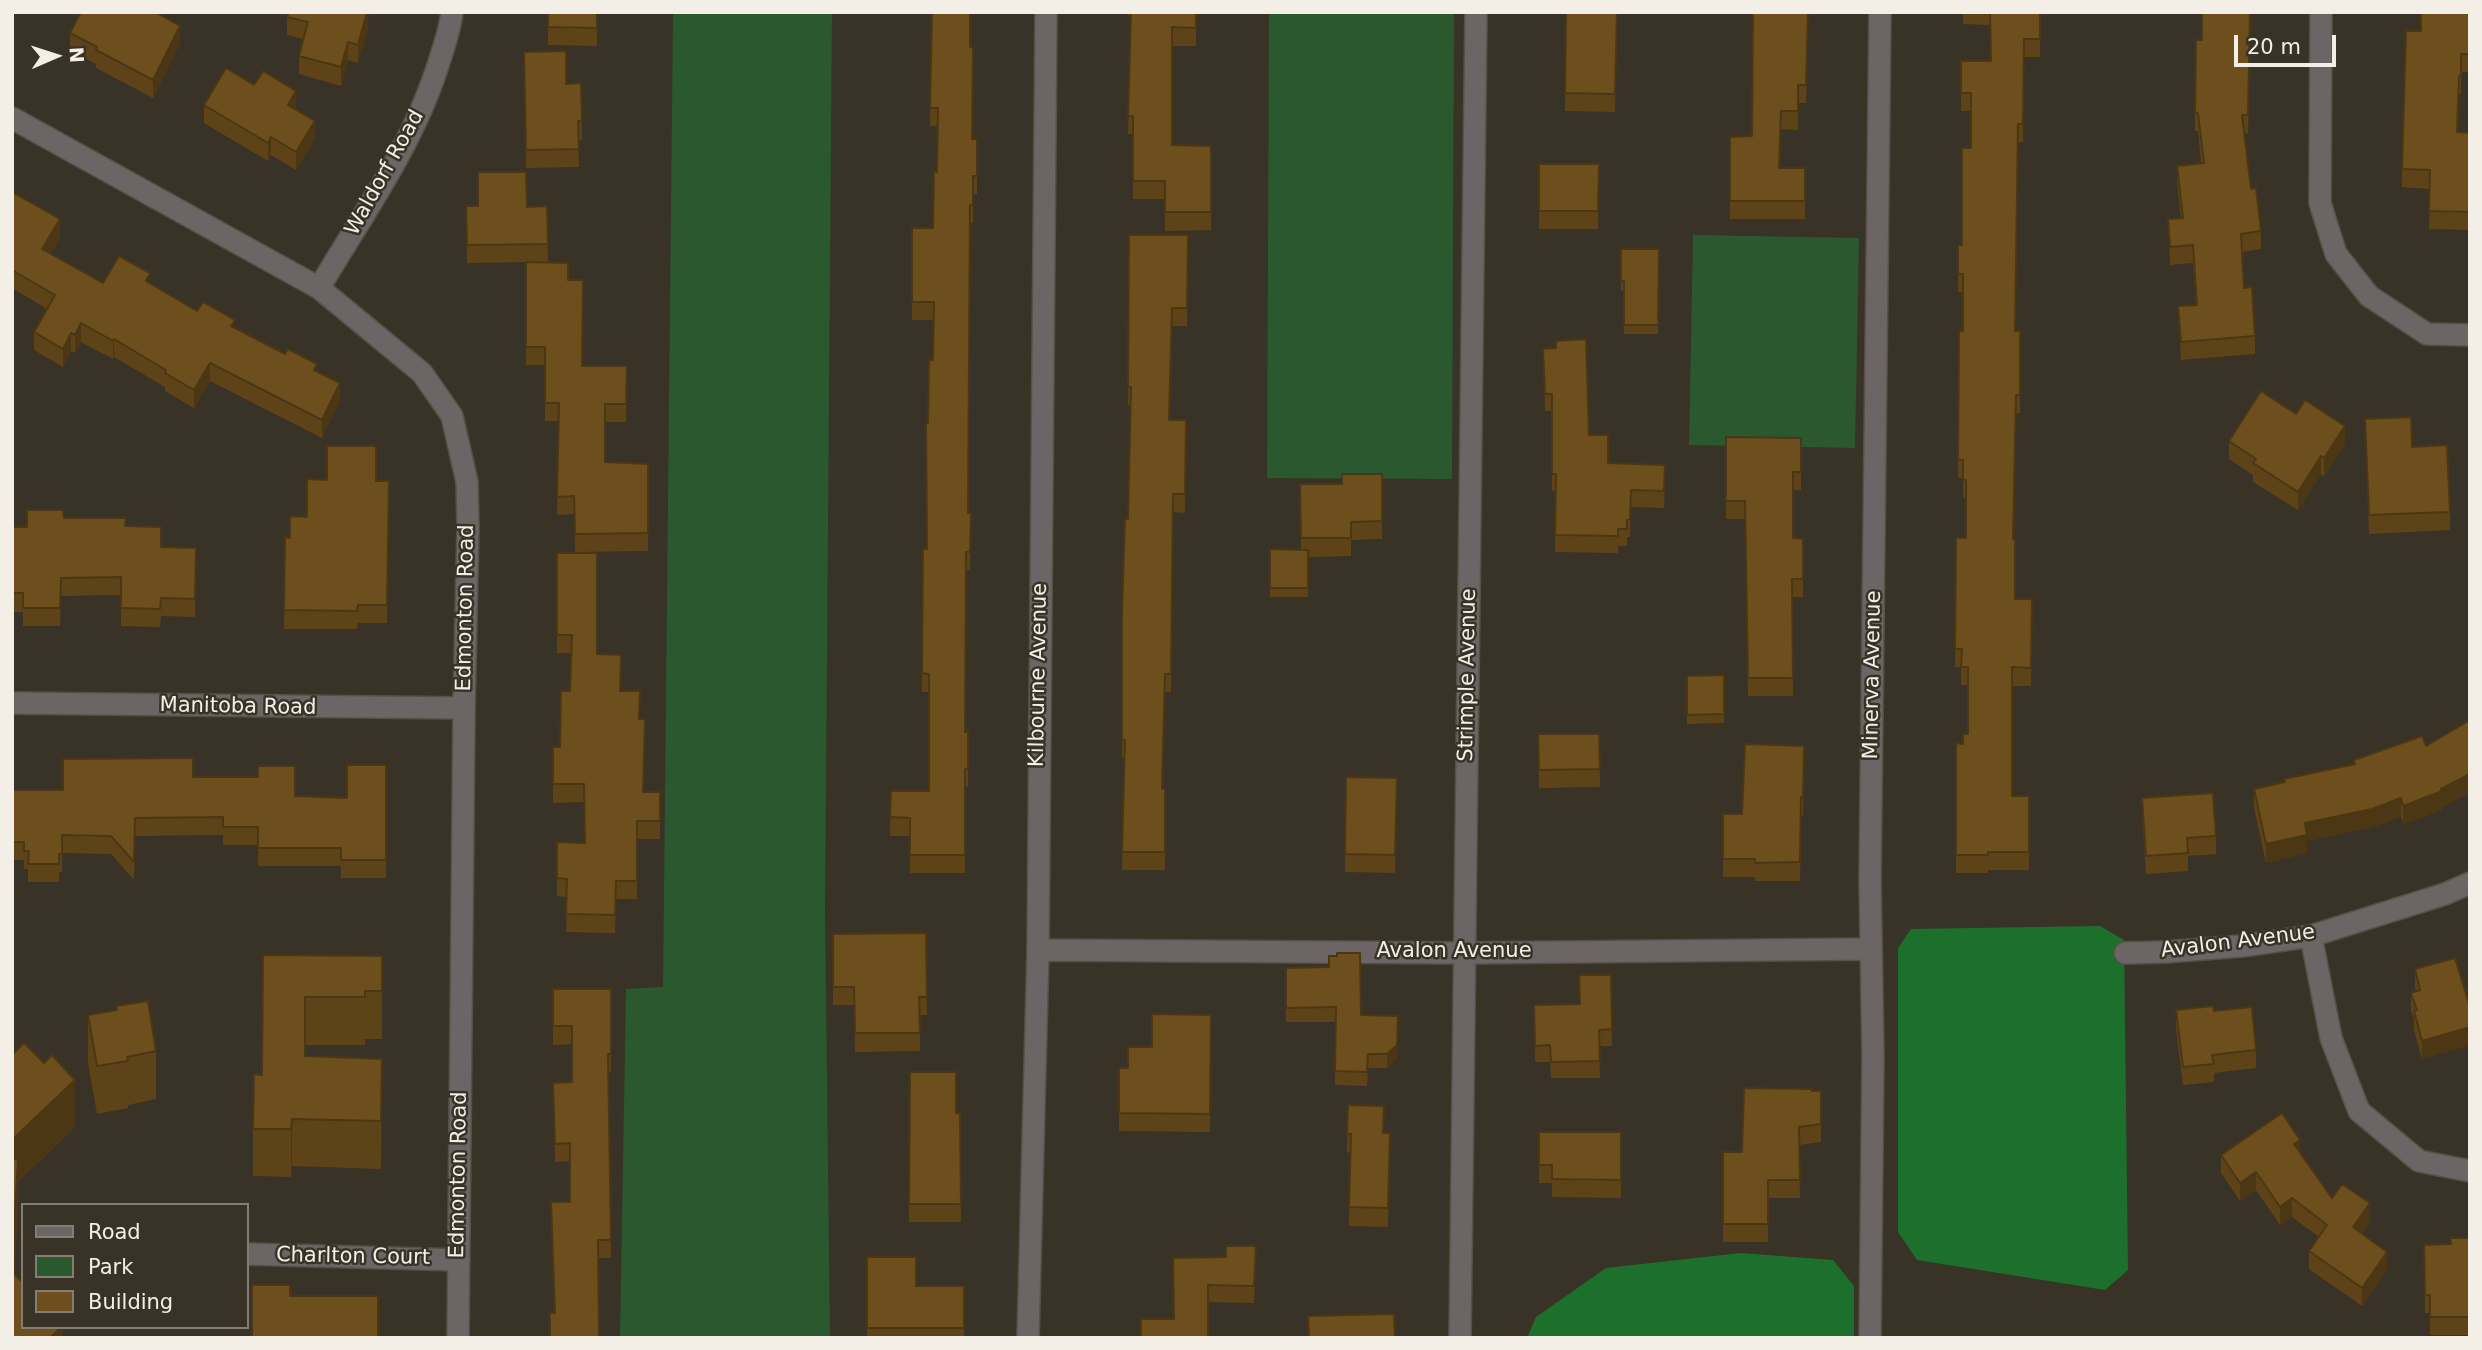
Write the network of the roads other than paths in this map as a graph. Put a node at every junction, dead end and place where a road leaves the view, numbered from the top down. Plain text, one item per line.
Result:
1 (452, 12) edge
2 (1046, 12) edge
3 (1476, 12) edge
4 (1880, 12) edge
5 (2322, 12) edge
6 (12, 118) edge
7 (319, 288) junction
8 (2470, 335) edge
9 (12, 703) edge
10 (464, 708) junction
11 (2470, 883) edge
12 (2311, 936) junction
13 (1871, 949) junction
14 (1038, 950) junction
15 (1464, 953) junction
16 (2125, 953) dead end
17 (2470, 1171) edge
18 (248, 1254) edge
19 (458, 1260) junction
20 (458, 1338) edge
21 (1028, 1338) edge
22 (1460, 1338) edge
23 (1870, 1338) edge

1 - 7 street, Waldorf Road
2 - 14 street, Kilbourne Avenue
3 - 15 street, Strimple Avenue
4 - 13 street, Minerva Avenue
5 - 8 street
6 - 7 street, Edmonton Road
7 - 10 street, Edmonton Road
9 - 10 street, Manitoba Road
10 - 19 street, Edmonton Road
11 - 12 street, Avalon Avenue
12 - 16 street, Avalon Avenue
12 - 17 street
13 - 15 street, Avalon Avenue
13 - 23 street, Minerva Avenue
14 - 15 street, Avalon Avenue
14 - 21 street, Kilbourne Avenue
15 - 22 street, Strimple Avenue
18 - 19 street, Charlton Court
19 - 20 street, Edmonton Road

